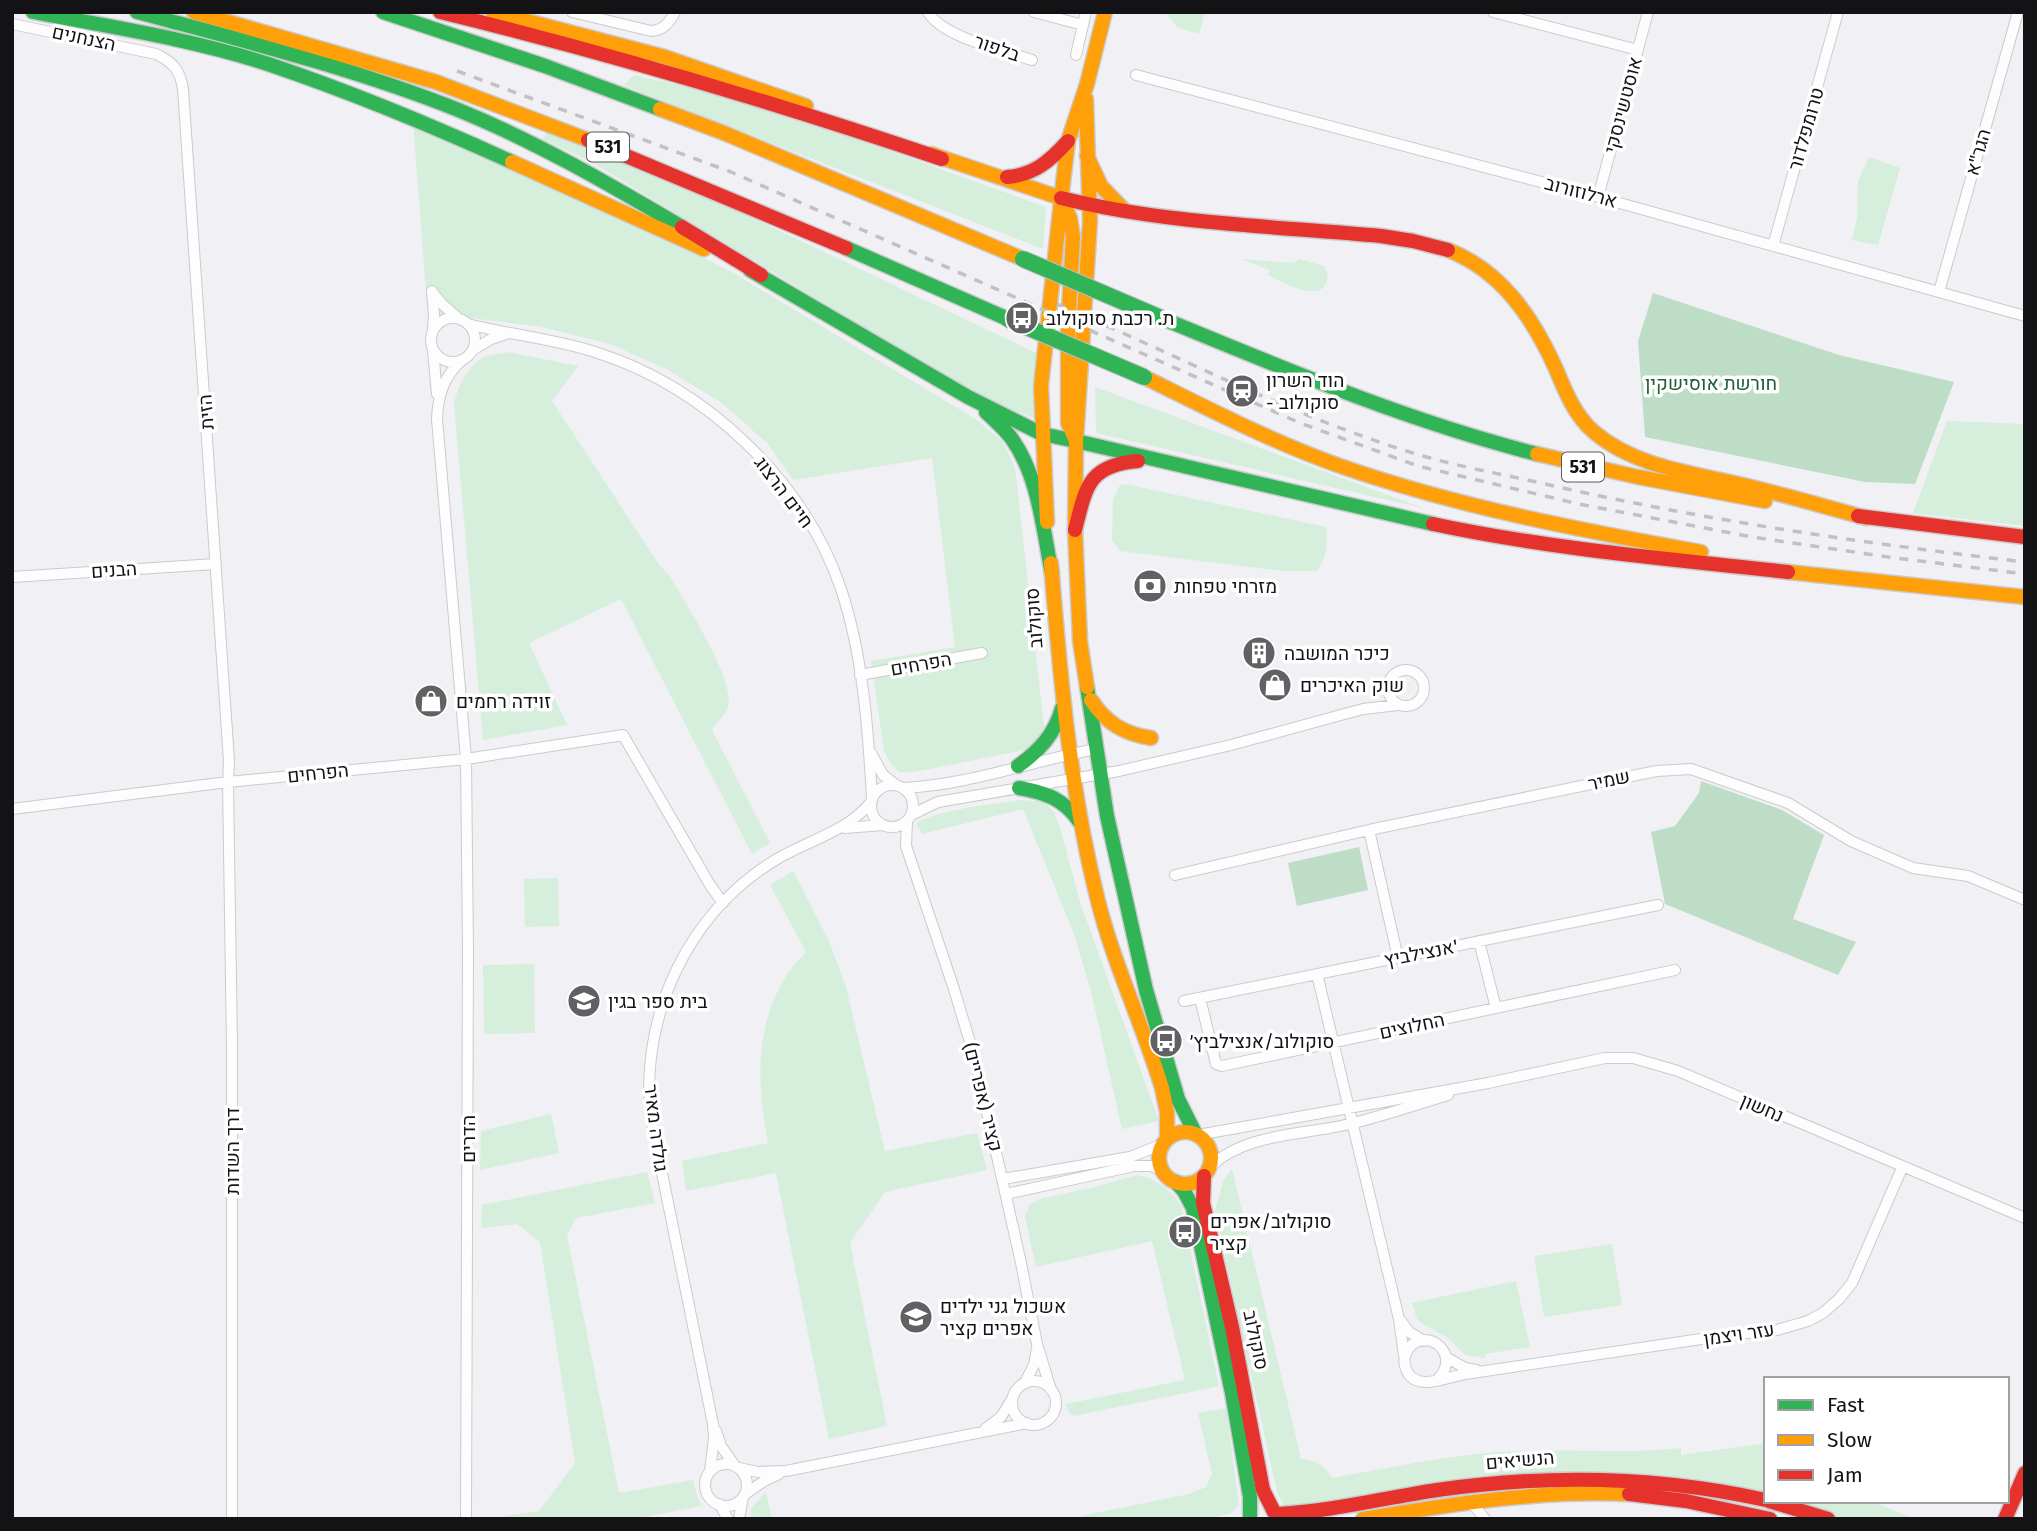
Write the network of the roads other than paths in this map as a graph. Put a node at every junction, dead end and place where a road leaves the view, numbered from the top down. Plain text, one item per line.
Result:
1 (33, 12) edge
2 (137, 12) edge
3 (194, 12) edge
4 (383, 12) edge
5 (440, 12) edge
6 (493, 12) edge
7 (572, 12) edge
8 (676, 12) edge
9 (928, 12) edge
10 (1034, 12) edge
11 (1086, 12) edge
12 (1105, 12) edge
13 (1493, 12) edge
14 (1648, 12) edge
15 (1838, 12) edge
16 (2018, 12) edge
17 (12, 24) edge
18 (1083, 25) junction
19 (1638, 50) junction
20 (156, 54) joint
21 (1076, 55) dead end
22 (1032, 60) dead end
23 (1136, 75) dead end
24 (1087, 84) junction
25 (1068, 141) junction
26 (1087, 156) junction
27 (942, 159) junction
28 (999, 177) junction
29 (1598, 197) junction
30 (1062, 198) junction
31 (1090, 206) junction
32 (1127, 212) junction
33 (1773, 246) junction
34 (761, 275) junction
35 (1939, 292) junction
36 (2025, 316) edge
37 (458, 318) junction
38 (468, 324) junction
39 (432, 332) junction
40 (510, 334) junction
41 (433, 349) junction
42 (473, 350) junction
43 (462, 360) junction
44 (968, 397) junction
45 (438, 405) junction
46 (1042, 434) junction
47 (1076, 441) junction
48 (1161, 460) junction
49 (1867, 518) junction
50 (1075, 530) junction
51 (2025, 537) edge
52 (216, 564) junction
53 (1052, 573) junction
54 (12, 577) edge
55 (1884, 581) junction
56 (2025, 597) edge
57 (982, 653) dead end
58 (860, 675) junction
59 (1088, 695) junction
60 (1063, 703) junction
61 (1398, 705) dead end
62 (1151, 738) dead end
63 (1097, 749) junction
64 (870, 750) junction
65 (1070, 754) junction
66 (466, 758) junction
67 (1018, 766) junction
68 (1100, 774) junction
69 (1074, 779) junction
70 (228, 782) junction
71 (900, 787) junction
72 (1019, 788) junction
73 (872, 800) junction
74 (12, 810) edge
75 (909, 818) junction
76 (884, 825) junction
77 (1083, 827) junction
78 (841, 829) junction
79 (1369, 830) junction
80 (909, 855) junction
81 (1175, 875) dead end
82 (2025, 900) edge
83 (723, 903) junction
84 (1658, 905) dead end
85 (1479, 941) junction
86 (1398, 958) junction
87 (1675, 970) dead end
88 (1317, 974) junction
89 (1200, 998) junction
90 (1184, 1001) dead end
91 (1496, 1008) junction
92 (1333, 1042) junction
93 (1488, 1083) junction
94 (1348, 1106) junction
95 (1352, 1124) junction
96 (1196, 1134) junction
97 (1165, 1141) junction
98 (1902, 1168) junction
99 (1163, 1170) junction
100 (1207, 1172) junction
101 (1003, 1179) junction
102 (1176, 1182) junction
103 (1006, 1194) junction
104 (2025, 1217) edge
105 (1398, 1314) junction
106 (1424, 1340) junction
107 (1037, 1344) junction
108 (1446, 1357) junction
109 (1405, 1358) junction
110 (1487, 1371) junction
111 (1438, 1379) junction
112 (1024, 1384) junction
113 (1051, 1390) junction
114 (1012, 1399) junction
115 (1027, 1423) junction
116 (713, 1424) junction
117 (982, 1431) junction
118 (737, 1467) junction
119 (710, 1471) junction
120 (786, 1471) junction
121 (2025, 1473) edge
122 (743, 1496) junction
123 (1496, 1498) junction
124 (1764, 1500) edge
125 (1465, 1502) junction
126 (1775, 1503) edge
127 (719, 1504) junction
128 (1279, 1515) edge
129 (1249, 1517) edge
130 (1485, 1518) edge
131 (232, 1519) edge
132 (466, 1519) edge
133 (728, 1519) edge
134 (739, 1519) edge
135 (1363, 1519) edge
136 (1770, 1519) edge
137 (1828, 1519) edge
138 (2006, 1519) edge

1 - 34 main road
2 - 34 main road
3 - 55 main road, 531, bridge
4 - 49 main road, 531, bridge
5 - 27 main road
6 - 27 main road
7 - 8 street
9 - 22 street, בלפור
10 - 18 street
11 - 18 street
12 - 24 main road, סוקולוב
13 - 19 street
14 - 19 street, אוסטשינסקי
15 - 33 street, טרומפלדור
16 - 35 street, הגר"א
17 - 20 street, הצנחנים
18 - 21 street
19 - 29 street, אוסטשינסקי
20 - 52 street, הזית
23 - 29 street, ארלוזורוב
24 - 25 main road, סוקולוב
24 - 26 main road, סוקולוב
25 - 28 main road
25 - 30 main road, סוקולוב
26 - 31 main road, סוקולוב
26 - 32 main road
27 - 28 main road
28 - 30 main road
29 - 33 street, ארלוזורוב
30 - 31 main road
30 - 46 main road, סוקולוב
30 - 47 main road
31 - 32 main road
31 - 47 main road, סוקולוב
32 - 49 main road
33 - 35 street, ארלוזורוב
34 - 44 main road
35 - 36 street, ארלוזורוב
37 - 38 street
37 - 39 street
37 - 39 street
38 - 40 street, חיים הרצוג
38 - 42 street
39 - 41 street
40 - 42 street
40 - 58 street, חיים הרצוג
41 - 43 street
41 - 45 street
42 - 43 street
43 - 45 street
44 - 46 main road
44 - 53 main road
45 - 66 street
46 - 47 main road
46 - 53 main road, סוקולוב
47 - 48 main road
47 - 50 main road, סוקולוב
48 - 50 main road
48 - 55 main road
49 - 51 main road, 531
50 - 59 main road, סוקולוב
52 - 54 street, הבנים
52 - 70 street, הזית
53 - 60 main road, סוקולוב
55 - 56 main road, 531
57 - 58 street, הפרחים
58 - 64 street, חיים הרצוג
59 - 62 main road
59 - 63 main road, סוקולוב
60 - 65 main road, סוקולוב
60 - 67 main road
61 - 68 street
63 - 65 street
63 - 68 main road, סוקולוב
64 - 71 street
64 - 73 street, חיים הרצוג
65 - 67 street
65 - 69 main road, סוקולוב
66 - 70 street, הפרחים
66 - 83 street, הפרחים
66 - 132 street, הדרים
67 - 71 street
68 - 69 street
68 - 96 main road, סוקולוב
69 - 72 street
69 - 77 main road, סוקולוב
70 - 74 street, הפרחים
70 - 131 street, דרך השדות
71 - 73 street
71 - 75 street
72 - 75 street
72 - 77 main road
73 - 76 street
73 - 78 street, גולדה מאיר
75 - 76 street
75 - 80 street, קציר (אפריים)
76 - 78 street, גולדה מאיר
76 - 80 street, קציר (אפריים)
77 - 97 main road, סוקולוב
78 - 83 street, גולדה מאיר
79 - 81 street, שמיר
79 - 82 street, שמיר
79 - 86 street
80 - 101 street, קציר (אפריים)
83 - 116 street, גולדה מאיר
84 - 85 street, אנצילביץ'
85 - 86 street, אנצילביץ'
85 - 91 street
86 - 88 street, אנצילביץ'
87 - 91 street, החלוצים
88 - 89 street, אנצילביץ'
88 - 92 street
89 - 90 street, אנצילביץ'
89 - 92 street, החלוצים
91 - 92 street, החלוצים
92 - 94 street
93 - 94 street, נחשון
93 - 95 street, נחשון
93 - 98 street, נחשון
94 - 95 street
94 - 96 street, נחשון
95 - 100 street, נחשון
95 - 105 street
96 - 97 main road
96 - 100 main road
97 - 99 main road
97 - 101 street
98 - 104 street, נחשון
98 - 110 street, עזר ויצמן
99 - 102 main road
99 - 103 street
100 - 102 main road
100 - 128 main road, סוקולוב
101 - 103 street, קציר (אפריים)
102 - 129 main road, סוקולוב
103 - 107 street, קציר (אפריים)
105 - 106 street
105 - 109 street
106 - 108 street
106 - 109 street
107 - 112 street, קציר (אפריים)
107 - 113 street, קציר (אפריים)
108 - 110 street, עזר ויצמן
108 - 111 street
109 - 111 street
110 - 111 street, עזר ויצמן
112 - 113 street
112 - 114 street
113 - 115 street
114 - 115 street
114 - 117 street
115 - 117 street
116 - 118 street, גולדה מאיר
116 - 119 street, גולדה מאיר
117 - 120 street
118 - 119 street
118 - 120 street
118 - 122 street
119 - 127 street
120 - 122 street
121 - 138 main road
122 - 127 street
122 - 134 street
123 - 125 main road, הנשיאים
123 - 130 street
123 - 136 main road, הנשיאים
124 - 128 main road, הנשיאים
125 - 130 street
125 - 135 main road, הנשיאים
126 - 137 main road, הנשיאים
127 - 133 street
128 - 129 main road, הנשיאים

